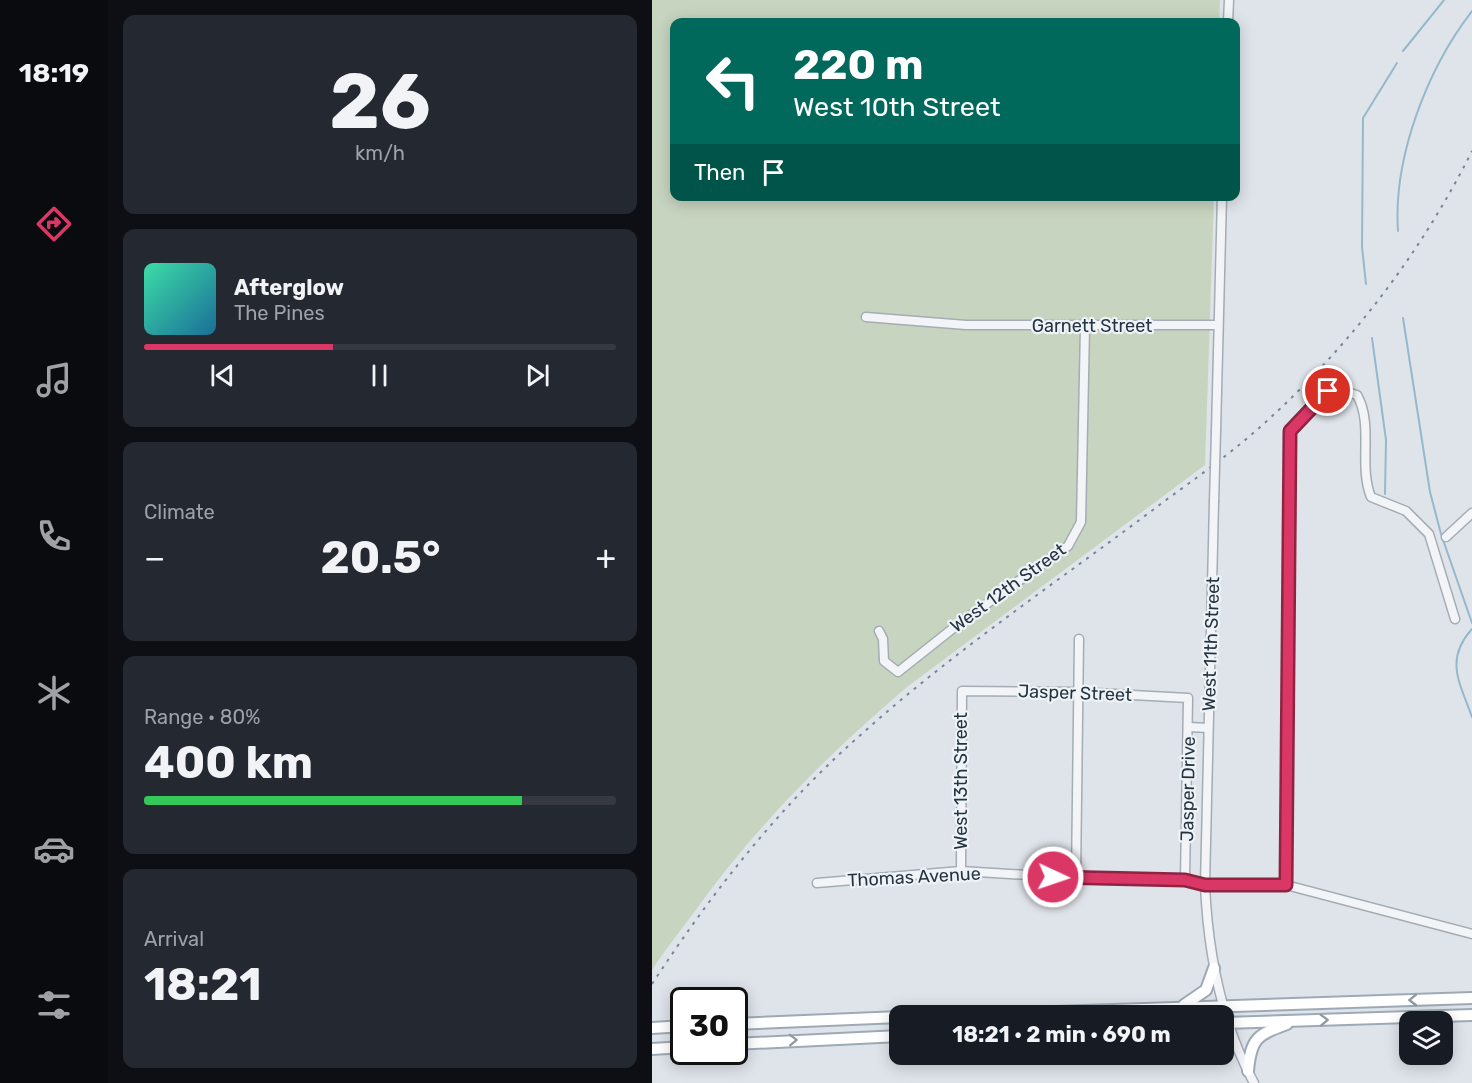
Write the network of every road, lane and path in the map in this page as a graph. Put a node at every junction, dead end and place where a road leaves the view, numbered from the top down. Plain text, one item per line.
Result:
1 (1229, 0) edge
2 (1228, 18) edge
3 (1222, 201) edge
4 (866, 317) dead end
5 (1218, 325) junction
6 (1085, 327) junction
7 (1471, 513) edge
8 (1446, 537) dead end
9 (1455, 619) dead end
10 (879, 631) dead end
11 (1079, 639) dead end
12 (962, 691) joint
13 (1077, 692) junction
14 (1188, 698) joint
15 (1189, 727) junction
16 (1208, 728) junction
17 (961, 871) junction
18 (1076, 878) junction
19 (1185, 880) junction
20 (817, 883) dead end
21 (1205, 885) junction
22 (1286, 885) junction
23 (1471, 934) edge
24 (1214, 968) junction
25 (1471, 998) edge
26 (1225, 1004) junction
27 (1183, 1005) edge
28 (1203, 1005) edge
29 (1471, 1015) edge
30 (889, 1017) edge
31 (1298, 1021) junction
32 (748, 1023) edge
33 (1234, 1023) edge
34 (670, 1027) edge
35 (652, 1028) edge
36 (889, 1037) edge
37 (1234, 1040) edge
38 (748, 1043) edge
39 (670, 1048) edge
40 (652, 1049) edge
41 (1248, 1071) junction
42 (1254, 1083) edge

1 - 2 street
3 - 5 street, West 11th Street
4 - 6 street, Garnett Street
5 - 6 street, Garnett Street
5 - 16 street, West 11th Street, bridge
6 - 10 street, West 12th Street
7 - 8 street
9 - 22 street
11 - 13 street
12 - 13 street, Jasper Street
12 - 17 street, West 13th Street
13 - 14 street, Jasper Street
13 - 18 street
14 - 15 street, Jasper Drive
15 - 16 street
15 - 19 street, Jasper Drive
16 - 21 street, West 11th Street
17 - 18 street, Thomas Avenue
17 - 20 street, Thomas Avenue
18 - 19 street, Thomas Avenue
19 - 21 street, Thomas Avenue
21 - 22 street, Thomas Avenue
21 - 24 street, West 11th Street
22 - 23 street, Thomas Avenue
24 - 26 street, West 11th Street
24 - 27 main road
25 -> 26 main road
26 - 28 main road
31 -> 29 main road
30 - 32 main road
31 - 33 main road
31 - 41 main road
34 - 35 main road
38 -> 36 main road
37 - 41 street, West 11th Street
39 - 40 main road
41 - 42 street, West 11th Street

